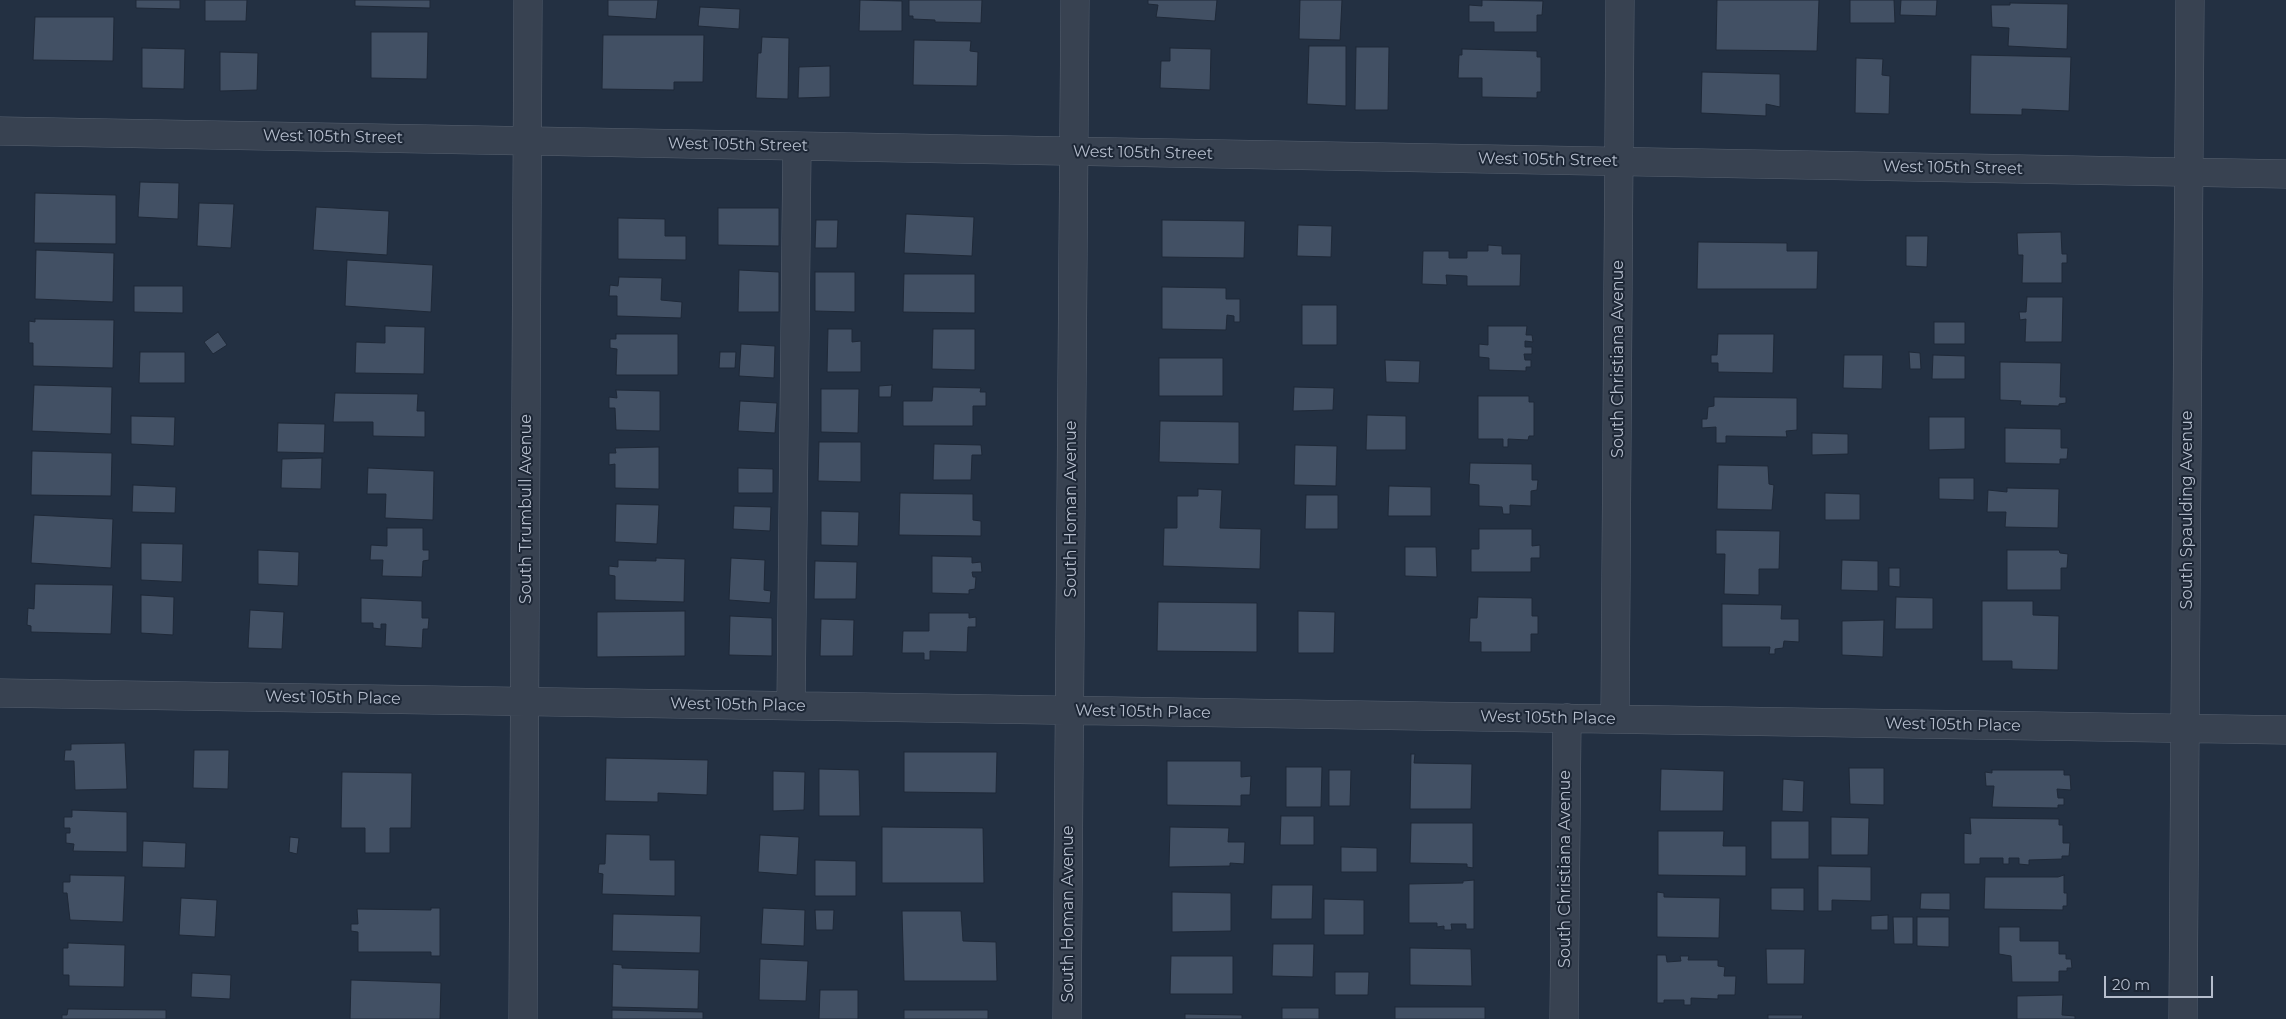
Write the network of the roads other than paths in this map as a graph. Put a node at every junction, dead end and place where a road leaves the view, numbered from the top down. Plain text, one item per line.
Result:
1 (528, 0) edge
2 (1075, 0) edge
3 (1620, 0) edge
4 (2190, 0) edge
5 (0, 131) edge
6 (528, 141) junction
7 (797, 146) junction
8 (1074, 151) junction
9 (1619, 162) junction
10 (2189, 173) junction
11 (2286, 174) edge
12 (0, 693) edge
13 (525, 701) junction
14 (791, 706) junction
15 (1070, 711) junction
16 (1567, 718) junction
17 (1615, 719) junction
18 (2185, 728) junction
19 (2286, 730) edge
20 (523, 1019) edge
21 (1067, 1019) edge
22 (1564, 1019) edge
23 (2183, 1019) edge

1 - 6 street, South Trumbull Avenue
2 - 8 street, South Homan Avenue
3 - 9 street, South Christiana Avenue
4 - 10 street, South Spaulding Avenue
5 - 6 street, West 105th Street
6 - 7 street, West 105th Street
6 - 13 street, South Trumbull Avenue
7 - 8 street, West 105th Street
7 - 14 street
8 - 9 street, West 105th Street
8 - 15 street, South Homan Avenue
9 - 10 street, West 105th Street
9 - 17 street, South Christiana Avenue
10 - 11 street, West 105th Street
10 - 18 street, South Spaulding Avenue
12 - 13 street, West 105th Place
13 - 14 street, West 105th Place
13 - 20 street, South Trumbull Avenue
14 - 15 street, West 105th Place
15 - 16 street, West 105th Place
15 - 21 street, South Homan Avenue
16 - 17 street, West 105th Place
16 - 22 street, South Christiana Avenue
17 - 18 street, West 105th Place
18 - 19 street, West 105th Place
18 - 23 street, South Spaulding Avenue

